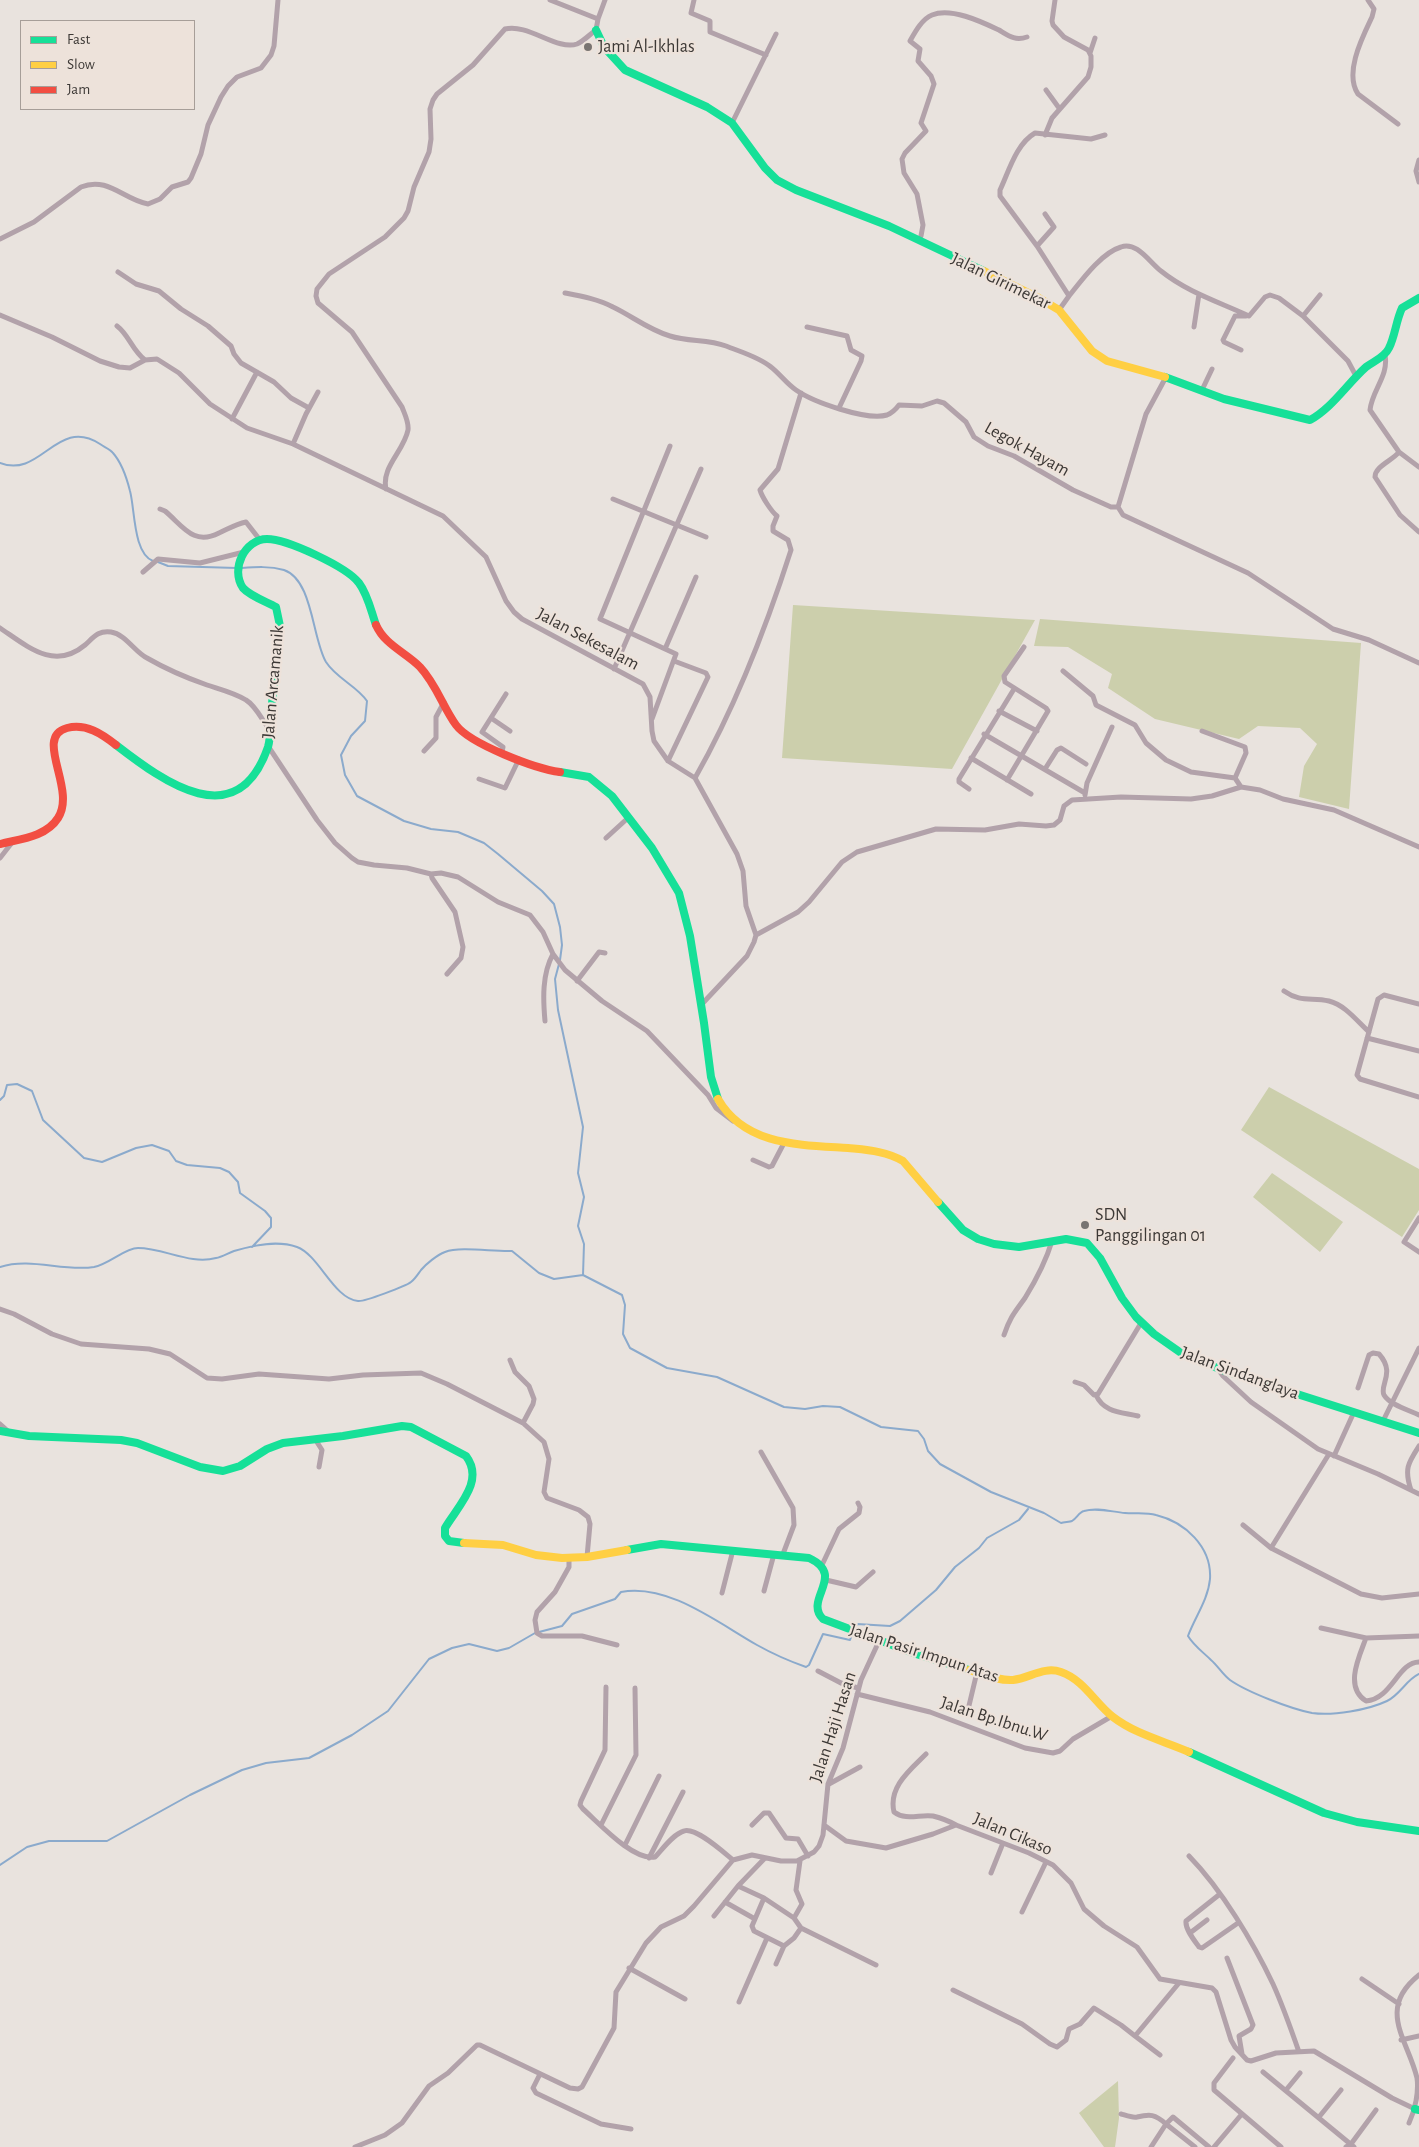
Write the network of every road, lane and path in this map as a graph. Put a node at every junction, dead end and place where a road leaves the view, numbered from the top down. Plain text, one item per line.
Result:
1 (278, 0) edge
2 (550, 0) edge
3 (605, 0) edge
4 (694, 0) edge
5 (1054, 0) edge
6 (1368, 0) edge
7 (598, 18) junction
8 (596, 30) junction
9 (776, 34) dead end
10 (1027, 37) dead end
11 (1095, 38) dead end
12 (1090, 53) junction
13 (766, 55) junction
14 (1046, 90) dead end
15 (1059, 108) junction
16 (732, 123) junction
17 (1398, 124) dead end
18 (1045, 135) junction
19 (1105, 135) dead end
20 (1418, 160) edge
21 (1419, 182) edge
22 (1045, 214) dead end
23 (0, 238) edge
24 (919, 240) junction
25 (1037, 246) junction
26 (118, 272) dead end
27 (565, 293) dead end
28 (1199, 294) junction
29 (1320, 295) dead end
30 (1069, 296) junction
31 (1419, 298) edge
32 (1059, 310) junction
33 (0, 315) edge
34 (1249, 316) junction
35 (1303, 316) junction
36 (117, 326) dead end
37 (1194, 327) dead end
38 (807, 328) dead end
39 (1241, 350) dead end
40 (1385, 355) junction
41 (145, 360) junction
42 (1212, 369) dead end
43 (257, 372) junction
44 (1356, 376) junction
45 (1166, 377) junction
46 (1202, 390) junction
47 (318, 392) dead end
48 (801, 393) junction
49 (309, 408) junction
50 (839, 408) junction
51 (232, 419) junction
52 (293, 444) junction
53 (670, 446) dead end
54 (1399, 452) junction
55 (1419, 467) edge
56 (701, 469) dead end
57 (386, 489) junction
58 (613, 500) dead end
59 (1118, 507) junction
60 (160, 509) dead end
61 (644, 512) junction
62 (677, 525) junction
63 (1419, 532) edge
64 (706, 537) dead end
65 (260, 540) junction
66 (244, 552) junction
67 (143, 572) dead end
68 (696, 577) dead end
69 (0, 628) edge
70 (630, 633) junction
71 (1024, 647) dead end
72 (665, 649) junction
73 (674, 661) junction
74 (1419, 663) edge
75 (614, 669) junction
76 (1064, 671) dead end
77 (1014, 689) junction
78 (506, 694) dead end
79 (444, 702) junction
80 (999, 711) junction
81 (491, 718) junction
82 (651, 722) junction
83 (1112, 727) dead end
84 (510, 731) dead end
85 (1037, 731) junction
86 (1202, 731) dead end
87 (271, 732) junction
88 (984, 734) junction
89 (268, 746) junction
90 (424, 752) dead end
91 (502, 752) junction
92 (1022, 756) junction
93 (971, 758) junction
94 (520, 759) junction
95 (668, 761) junction
96 (1086, 764) dead end
97 (1045, 769) junction
98 (695, 778) junction
99 (1235, 778) junction
100 (479, 779) dead end
101 (1007, 780) junction
102 (1241, 787) junction
103 (969, 789) dead end
104 (1085, 793) junction
105 (1031, 794) dead end
106 (1087, 800) junction
107 (628, 817) junction
108 (606, 838) dead end
109 (14, 840) junction
110 (0, 844) edge
111 (1419, 847) edge
112 (0, 858) edge
113 (431, 874) junction
114 (756, 934) junction
115 (605, 953) dead end
116 (553, 954) junction
117 (448, 974) dead end
118 (577, 981) junction
119 (1284, 991) dead end
120 (702, 1004) junction
121 (1419, 1004) edge
122 (545, 1021) dead end
123 (1368, 1035) junction
124 (1419, 1051) edge
125 (1419, 1097) edge
126 (739, 1124) junction
127 (784, 1143) junction
128 (752, 1160) dead end
129 (1419, 1218) edge
130 (1052, 1241) junction
131 (1419, 1252) edge
132 (0, 1309) edge
133 (1142, 1323) junction
134 (1004, 1335) dead end
135 (1419, 1348) edge
136 (510, 1360) dead end
137 (1218, 1368) junction
138 (1075, 1382) dead end
139 (1358, 1388) dead end
140 (1096, 1395) junction
141 (1391, 1402) junction
142 (1354, 1412) junction
143 (1419, 1415) edge
144 (1138, 1416) dead end
145 (1383, 1421) junction
146 (523, 1423) junction
147 (0, 1424) edge
148 (0, 1431) edge
149 (9, 1433) junction
150 (1419, 1433) edge
151 (315, 1439) junction
152 (1419, 1446) edge
153 (761, 1452) dead end
154 (1331, 1455) junction
155 (319, 1467) dead end
156 (1411, 1490) junction
157 (1419, 1494) edge
158 (858, 1503) dead end
159 (1243, 1525) dead end
160 (1271, 1548) junction
161 (734, 1549) junction
162 (774, 1553) junction
163 (783, 1554) junction
164 (588, 1557) junction
165 (570, 1558) junction
166 (822, 1565) junction
167 (873, 1572) dead end
168 (826, 1580) junction
169 (764, 1591) dead end
170 (722, 1593) dead end
171 (1419, 1594) edge
172 (1321, 1628) dead end
173 (1419, 1636) edge
174 (1366, 1638) junction
175 (880, 1639) junction
176 (617, 1645) dead end
177 (1419, 1662) edge
178 (818, 1671) dead end
179 (977, 1672) junction
180 (606, 1687) dead end
181 (635, 1688) dead end
182 (858, 1691) junction
183 (967, 1714) dead end
184 (1112, 1716) junction
185 (926, 1754) dead end
186 (860, 1767) dead end
187 (659, 1776) dead end
188 (828, 1784) junction
189 (683, 1792) dead end
190 (752, 1825) dead end
191 (824, 1825) junction
192 (956, 1825) junction
193 (601, 1826) junction
194 (1419, 1830) edge
195 (1003, 1843) junction
196 (625, 1845) junction
197 (808, 1856) junction
198 (1189, 1856) dead end
199 (649, 1858) junction
200 (765, 1858) junction
201 (733, 1860) junction
202 (800, 1861) junction
203 (1046, 1862) junction
204 (991, 1873) dead end
205 (738, 1886) junction
206 (1220, 1894) junction
207 (764, 1898) junction
208 (725, 1902) junction
209 (1022, 1912) dead end
210 (714, 1916) dead end
211 (794, 1918) junction
212 (754, 1919) junction
213 (1207, 1920) dead end
214 (1238, 1923) junction
215 (801, 1928) junction
216 (1190, 1933) junction
217 (768, 1938) junction
218 (784, 1946) junction
219 (1227, 1958) dead end
220 (776, 1964) dead end
221 (876, 1965) dead end
222 (629, 1968) junction
223 (1419, 1975) edge
224 (1362, 1979) dead end
225 (1179, 1983) junction
226 (953, 1990) dead end
227 (686, 1999) dead end
228 (740, 2002) dead end
229 (1398, 2004) junction
230 (1135, 2036) junction
231 (1419, 2036) edge
232 (1401, 2040) junction
233 (1299, 2052) junction
234 (1160, 2055) dead end
235 (1243, 2056) junction
236 (1233, 2058) dead end
237 (1263, 2072) dead end
238 (1300, 2073) dead end
239 (540, 2074) junction
240 (1286, 2090) junction
241 (1341, 2090) dead end
242 (1417, 2109) edge
243 (1376, 2110) dead end
244 (1121, 2114) dead end
245 (1242, 2115) junction
246 (1319, 2118) junction
247 (1409, 2123) dead end
248 (1166, 2124) junction
249 (631, 2129) dead end
250 (1350, 2146) edge
251 (355, 2147) edge
252 (1151, 2147) edge
253 (1195, 2147) edge
254 (1209, 2147) edge
255 (1214, 2147) edge
256 (1281, 2147) edge

1 - 23 street
2 - 7 street
3 - 7 street
4 - 13 street
5 - 12 street
6 - 17 street
7 - 8 street
8 - 16 street, Jalan Girimekar
8 - 57 street
9 - 13 street
10 - 24 street
11 - 12 street
12 - 15 street
13 - 16 street
14 - 15 street
15 - 18 street
16 - 24 street, Jalan Girimekar
18 - 19 street
18 - 25 street
20 - 21 street
22 - 25 street
24 - 32 street, Jalan Girimekar
25 - 30 street
26 - 43 street
27 - 48 street, Legok Hayam
28 - 30 street
28 - 34 street
28 - 37 street
29 - 35 street
30 - 32 street
31 - 40 street
32 - 45 street, Jalan Girimekar
33 - 41 street
34 - 35 street
34 - 39 street
35 - 44 street
36 - 41 street
38 - 50 street
40 - 44 street, Jalan Girimekar
40 - 54 street
41 - 51 street, Jalan Sekesalam
42 - 46 street
43 - 49 street
43 - 51 street
44 - 46 street, Jalan Girimekar
45 - 46 street, Jalan Girimekar
45 - 59 street
47 - 49 street
48 - 50 street, Legok Hayam
48 - 98 street
49 - 52 street
50 - 59 street, Legok Hayam
51 - 52 street, Jalan Sekesalam
52 - 57 street, Jalan Sekesalam
53 - 61 street
54 - 55 street
54 - 63 street
56 - 62 street
57 - 75 street, Jalan Sekesalam
58 - 61 street
59 - 74 street, Legok Hayam
60 - 65 street
61 - 62 street
61 - 70 street
62 - 64 street
62 - 70 street
65 - 66 street
65 - 79 street
66 - 67 street
66 - 87 street, Jalan Arcamanik
68 - 72 street
69 - 87 street
70 - 72 street
70 - 75 street
71 - 77 street
72 - 73 street
73 - 82 street
73 - 95 street
75 - 82 street, Jalan Sekesalam
76 - 99 street
77 - 80 street
77 - 85 street
78 - 81 street
79 - 90 street
79 - 91 street
80 - 85 street
80 - 88 street
81 - 84 street
81 - 91 street
82 - 95 street, Jalan Sekesalam
83 - 104 street
85 - 92 street
86 - 99 street
87 - 89 street, Jalan Arcamanik
88 - 92 street
88 - 93 street
89 - 109 street, Jalan Arcamanik
89 - 113 street
91 - 94 street
92 - 97 street
92 - 101 street
93 - 101 street
93 - 103 street
94 - 100 street
94 - 107 street
95 - 98 street, Jalan Sekesalam
96 - 97 street
97 - 104 street
98 - 114 street, Jalan Sekesalam
99 - 102 street
101 - 105 street
102 - 106 street
102 - 111 street
104 - 106 street
106 - 114 street
107 - 108 street
107 - 120 street
109 - 110 street, Jalan Arcamanik
109 - 112 street
113 - 116 street
113 - 117 street
114 - 120 street
115 - 118 street
116 - 118 street
116 - 122 street
118 - 126 street
119 - 123 street
120 - 126 street, Jalan Sindanglaya
121 - 123 street
123 - 124 street
123 - 125 street
126 - 127 street, Jalan Sindanglaya
127 - 128 street
127 - 130 street, Jalan Sindanglaya
129 - 131 street
130 - 133 street, Jalan Sindanglaya
130 - 134 street
132 - 146 street
133 - 137 street, Jalan Sindanglaya
133 - 140 street
135 - 141 street
136 - 146 street
137 - 142 street, Jalan Sindanglaya
137 - 154 street
138 - 140 street
139 - 141 street
140 - 144 street
141 - 143 street
141 - 145 street
142 - 145 street, Jalan Sindanglaya
142 - 154 street
145 - 150 street, Jalan Sindanglaya
146 - 164 street
147 - 149 street
148 - 149 street
149 - 151 street
151 - 155 street
151 - 165 street
152 - 156 street
153 - 163 street
154 - 156 street
154 - 160 street
156 - 157 street
158 - 166 street
159 - 160 street
160 - 171 street
161 - 162 street
161 - 164 street
161 - 170 street
162 - 163 street
162 - 169 street
163 - 166 street
164 - 165 street
165 - 176 street
166 - 168 street
167 - 168 street
168 - 175 street, Jalan Pasir Impun Atas
172 - 174 street
173 - 174 street
174 - 177 street
175 - 179 street, Jalan Pasir Impun Atas
175 - 182 street, Jalan Haji Hasan
178 - 182 street, Jalan Bp.Ibnu.W
179 - 183 street
179 - 184 street, Jalan Pasir Impun Atas
180 - 193 street
181 - 193 street
182 - 184 street, Jalan Bp.Ibnu.W
182 - 188 street, Jalan Haji Hasan
184 - 194 street, Jalan Pasir Impun Atas
185 - 192 street
186 - 188 street
187 - 196 street
188 - 191 street, Jalan Haji Hasan
189 - 199 street
190 - 197 street
191 - 192 street, Jalan Cikaso
191 - 197 street, Jalan Haji Hasan
192 - 195 street, Jalan Cikaso
193 - 196 street
195 - 203 street, Jalan Cikaso
195 - 204 street
196 - 199 street
197 - 202 street
198 - 206 street
199 - 201 street
200 - 201 street
200 - 202 street
200 - 205 street
201 - 222 street
202 - 211 street
203 - 209 street
203 - 225 street, Jalan Cikaso
205 - 207 street
205 - 208 street
206 - 214 street
206 - 216 street
207 - 211 street
207 - 212 street
208 - 210 street
208 - 212 street
211 - 215 street
212 - 217 street
213 - 216 street
214 - 216 street
214 - 233 street
215 - 218 street
215 - 221 street
217 - 218 street
217 - 228 street
218 - 220 street
219 - 235 street
222 - 227 street
222 - 239 street
223 - 229 street
224 - 229 street
225 - 230 street
225 - 235 street, Jalan Cikaso
226 - 230 street
229 - 232 street
230 - 234 street
231 - 232 street
232 - 242 street
233 - 235 street
233 - 242 street
236 - 245 street
237 - 240 street
238 - 240 street
239 - 249 street
239 - 251 street
240 - 246 street
241 - 246 street
242 - 247 street
243 - 250 street
244 - 248 street
245 - 255 street
245 - 256 street
246 - 250 street
248 - 252 street
248 - 253 street
248 - 254 street

